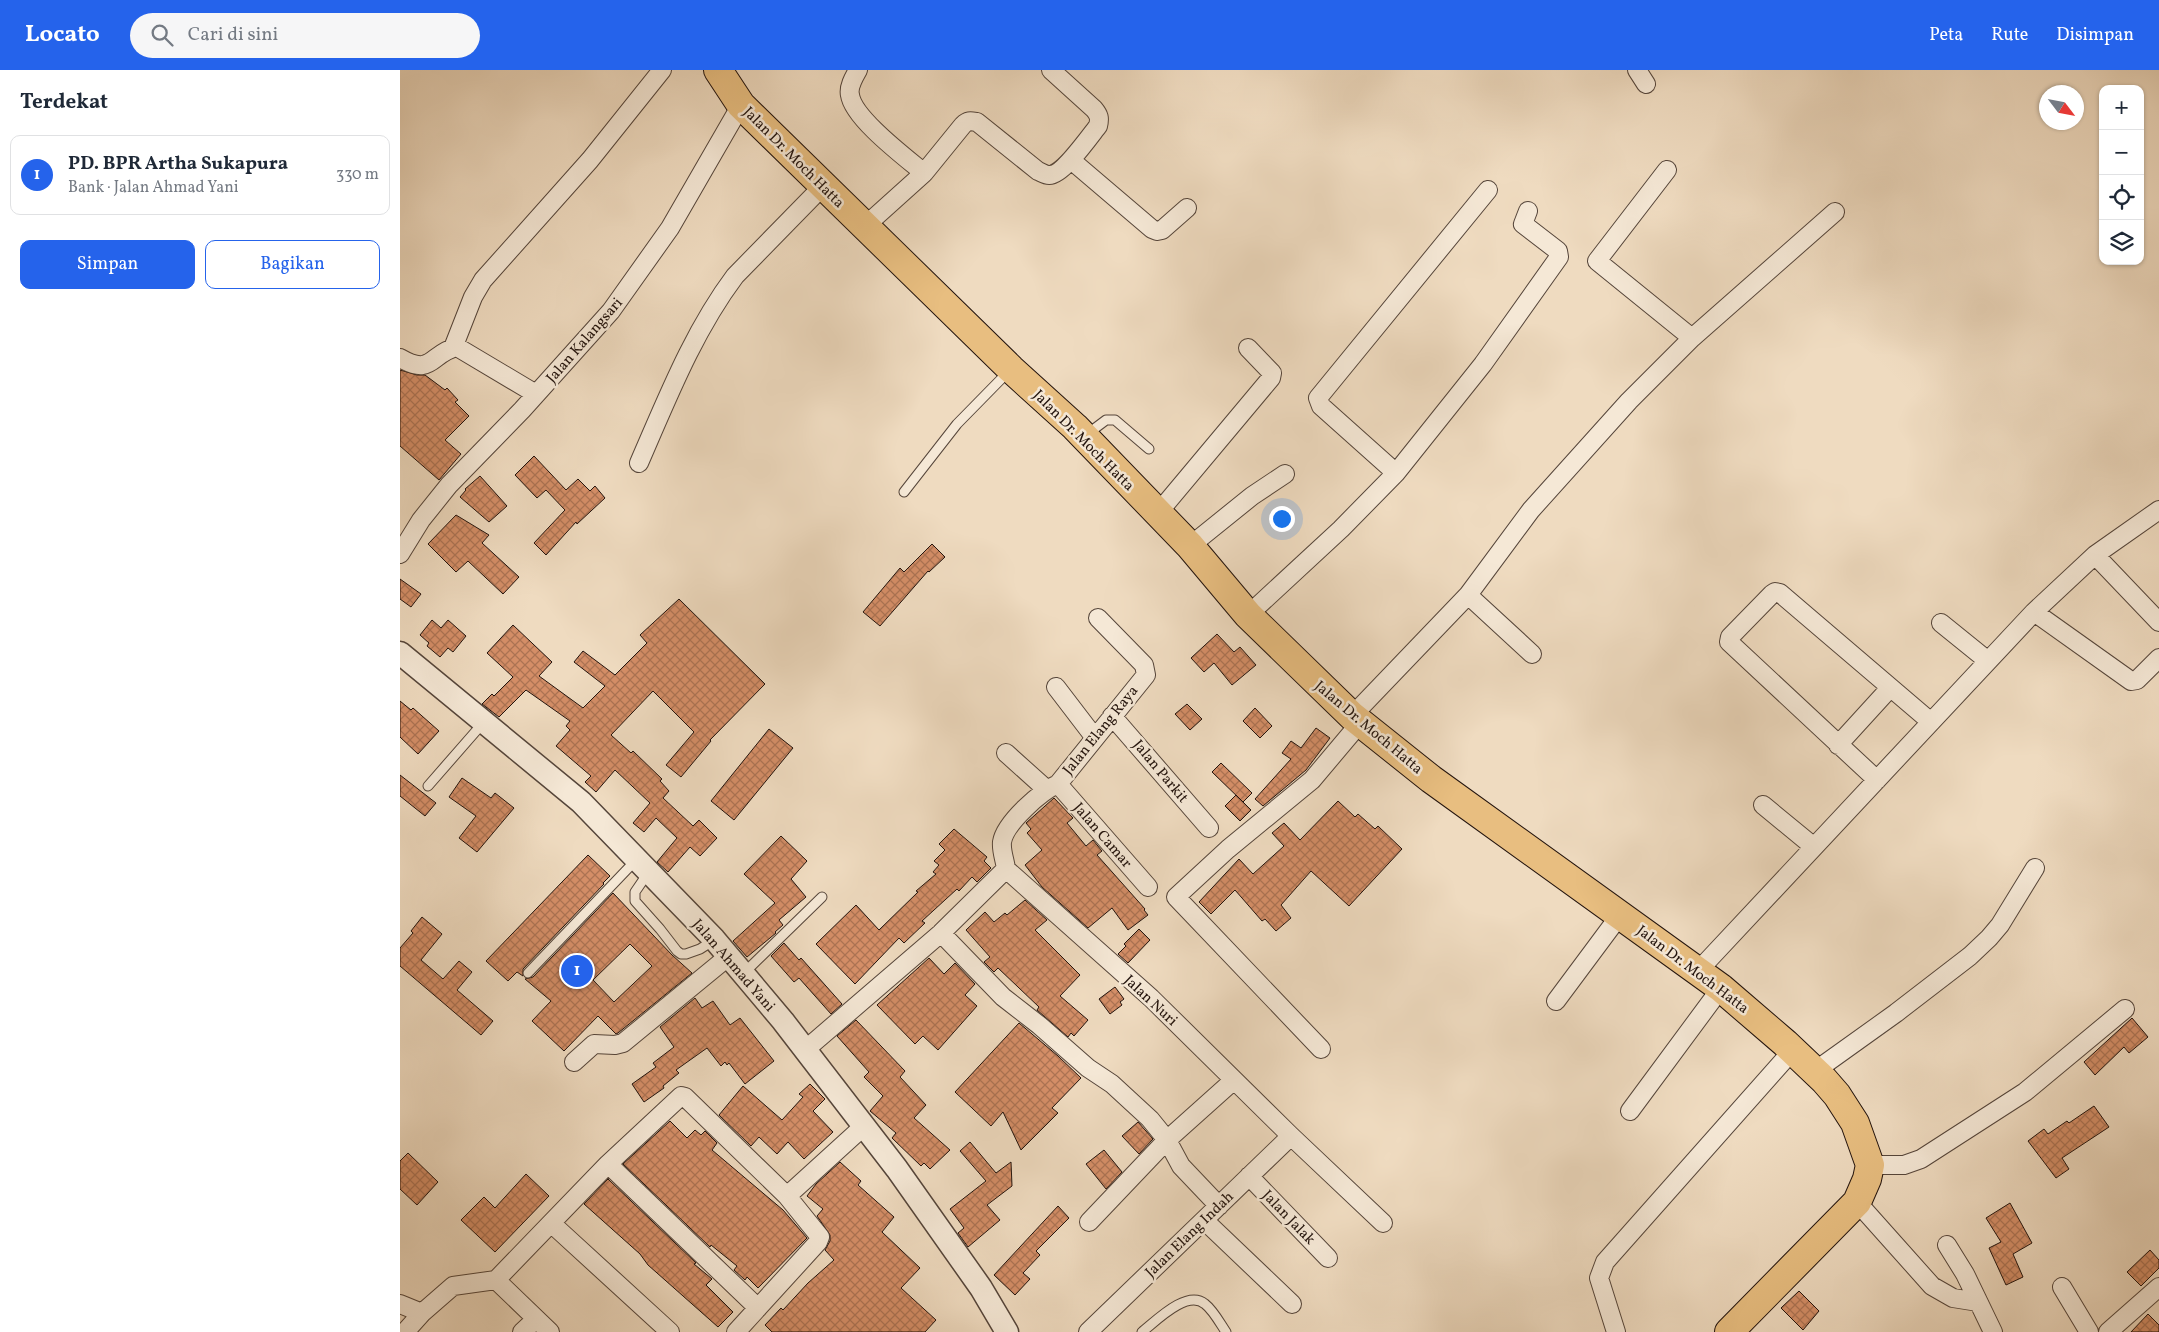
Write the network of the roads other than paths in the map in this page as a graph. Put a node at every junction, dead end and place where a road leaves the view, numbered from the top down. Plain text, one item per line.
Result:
1 (662, 70) edge
2 (718, 70) edge
3 (858, 70) edge
4 (1051, 70) edge
5 (741, 105) junction
6 (1071, 160) junction
7 (1667, 170) dead end
8 (924, 174) junction
9 (823, 186) junction
10 (1488, 190) dead end
11 (1187, 208) dead end
12 (1528, 211) dead end
13 (1835, 212) dead end
14 (864, 226) junction
15 (1692, 338) junction
16 (453, 348) junction
17 (1248, 348) dead end
18 (400, 358) edge
19 (1011, 369) junction
20 (536, 394) junction
21 (1084, 437) junction
22 (1149, 449) dead end
23 (639, 463) dead end
24 (1396, 473) junction
25 (1285, 474) dead end
26 (904, 492) dead end
27 (2159, 510) edge
28 (1158, 513) junction
29 (1190, 546) junction
30 (400, 554) edge
31 (2095, 555) junction
32 (1468, 595) junction
33 (2034, 612) junction
34 (1248, 615) junction
35 (1098, 618) dead end
36 (2159, 622) edge
37 (1941, 623) dead end
38 (400, 653) edge
39 (1532, 654) dead end
40 (2159, 658) edge
41 (1988, 661) junction
42 (1056, 688) dead end
43 (1890, 688) junction
44 (1112, 716) junction
45 (1356, 720) junction
46 (483, 722) junction
47 (1931, 722) junction
48 (1095, 738) junction
49 (1838, 745) junction
50 (1006, 753) dead end
51 (1877, 780) junction
52 (428, 786) dead end
53 (1052, 787) junction
54 (1763, 805) dead end
55 (1209, 828) dead end
56 (1814, 848) junction
57 (643, 866) junction
58 (2035, 868) dead end
59 (1006, 869) junction
60 (1148, 887) dead end
61 (822, 897) dead end
62 (1620, 915) junction
63 (941, 933) junction
64 (722, 948) junction
65 (1698, 971) junction
66 (528, 973) dead end
67 (744, 973) junction
68 (1721, 988) junction
69 (1556, 1001) dead end
70 (2125, 1009) dead end
71 (1320, 1049) dead end
72 (805, 1050) junction
73 (1793, 1050) junction
74 (574, 1062) dead end
75 (1815, 1071) junction
76 (1234, 1080) junction
77 (1630, 1111) dead end
78 (864, 1126) junction
79 (1291, 1136) junction
80 (1167, 1140) junction
81 (608, 1164) junction
82 (1870, 1165) junction
83 (1249, 1176) junction
84 (787, 1196) junction
85 (1857, 1202) junction
86 (1219, 1206) junction
87 (1205, 1221) junction
88 (1089, 1222) dead end
89 (552, 1223) junction
90 (1383, 1223) dead end
91 (1948, 1245) dead end
92 (1328, 1258) dead end
93 (496, 1280) junction
94 (2062, 1287) dead end
95 (2159, 1287) edge
96 (1978, 1302) junction
97 (400, 1304) edge
98 (1292, 1304) dead end
99 (758, 1308) junction
100 (422, 1312) junction
101 (536, 1319) junction
102 (405, 1332) edge
103 (522, 1332) edge
104 (550, 1332) edge
105 (670, 1332) edge
106 (736, 1332) edge
107 (1007, 1332) edge
108 (1088, 1332) edge
109 (1142, 1332) edge
110 (1226, 1332) edge
111 (1616, 1332) edge
112 (1730, 1332) edge
113 (1994, 1332) edge
114 (2088, 1332) edge
115 (2108, 1332) edge

1 - 16 street
2 - 5 highway, Jalan Dr. Moch Hatta
3 - 8 street
4 - 6 street
5 - 9 highway, Jalan Dr. Moch Hatta
5 - 20 street, Jalan Kalangsari
6 - 8 street
6 - 11 street
7 - 15 street
8 - 14 street
9 - 14 highway, Jalan Dr. Moch Hatta
9 - 23 street
10 - 24 street
12 - 24 street
13 - 15 street
14 - 19 highway, Jalan Dr. Moch Hatta
15 - 32 street
16 - 18 street
16 - 20 street
17 - 28 street
19 - 21 highway, Jalan Dr. Moch Hatta
19 - 26 lane
20 - 30 street, Jalan Kalangsari
21 - 22 lane
21 - 28 highway, Jalan Dr. Moch Hatta
24 - 34 street
25 - 29 street
27 - 31 street
28 - 29 highway, Jalan Dr. Moch Hatta
29 - 34 highway, Jalan Dr. Moch Hatta
31 - 33 street
31 - 36 street
32 - 39 street
32 - 45 street
33 - 40 street
33 - 41 street
34 - 45 highway, Jalan Dr. Moch Hatta
35 - 44 street, Jalan Elang Raya
37 - 41 street
38 - 46 street, Jalan Ahmad Yani
41 - 47 street
42 - 48 street
43 - 47 street
43 - 49 street
43 - 49 street
44 - 48 street, Jalan Elang Raya
44 - 55 street, Jalan Parkit
45 - 62 highway, Jalan Dr. Moch Hatta
45 - 71 street
46 - 52 lane
46 - 57 street, Jalan Ahmad Yani
47 - 51 street
48 - 53 street, Jalan Elang Raya
49 - 51 street
50 - 53 street, Jalan Camar
51 - 56 street
53 - 59 street, Jalan Elang Raya
53 - 60 street, Jalan Camar
54 - 56 street
56 - 65 street
57 - 64 street, Jalan Ahmad Yani
57 - 64 lane
57 - 66 lane
58 - 75 street
59 - 63 street
59 - 76 street, Jalan Nuri
61 - 67 lane
62 - 65 highway, Jalan Dr. Moch Hatta
62 - 69 street
63 - 72 street
63 - 80 street
64 - 67 street, Jalan Ahmad Yani
64 - 74 street
65 - 68 highway, Jalan Dr. Moch Hatta
67 - 72 street, Jalan Ahmad Yani
68 - 73 highway, Jalan Dr. Moch Hatta
68 - 77 street
70 - 82 street
72 - 78 street, Jalan Ahmad Yani
73 - 75 highway, Jalan Dr. Moch Hatta
73 - 111 street
75 - 82 highway, Jalan Dr. Moch Hatta
76 - 79 street, Jalan Nuri
76 - 80 street
78 - 84 street
78 - 107 street, Jalan Ahmad Yani
79 - 83 street, Jalan Elang Indah
79 - 90 street, Jalan Nuri
80 - 86 street
80 - 88 street
81 - 84 street
81 - 89 street
81 - 99 street
82 - 85 highway
83 - 86 street, Jalan Elang Indah
83 - 92 street, Jalan Jalak
84 - 99 street
85 - 96 street
85 - 112 highway
86 - 87 street, Jalan Elang Indah
87 - 98 street
87 - 108 street, Jalan Elang Indah
89 - 93 street
89 - 105 street
91 - 96 street
93 - 100 street
93 - 101 street
94 - 114 street
95 - 115 street
96 - 113 street
97 - 100 street
99 - 106 street
100 - 102 street
101 - 103 street
101 - 104 street
109 - 110 lane

